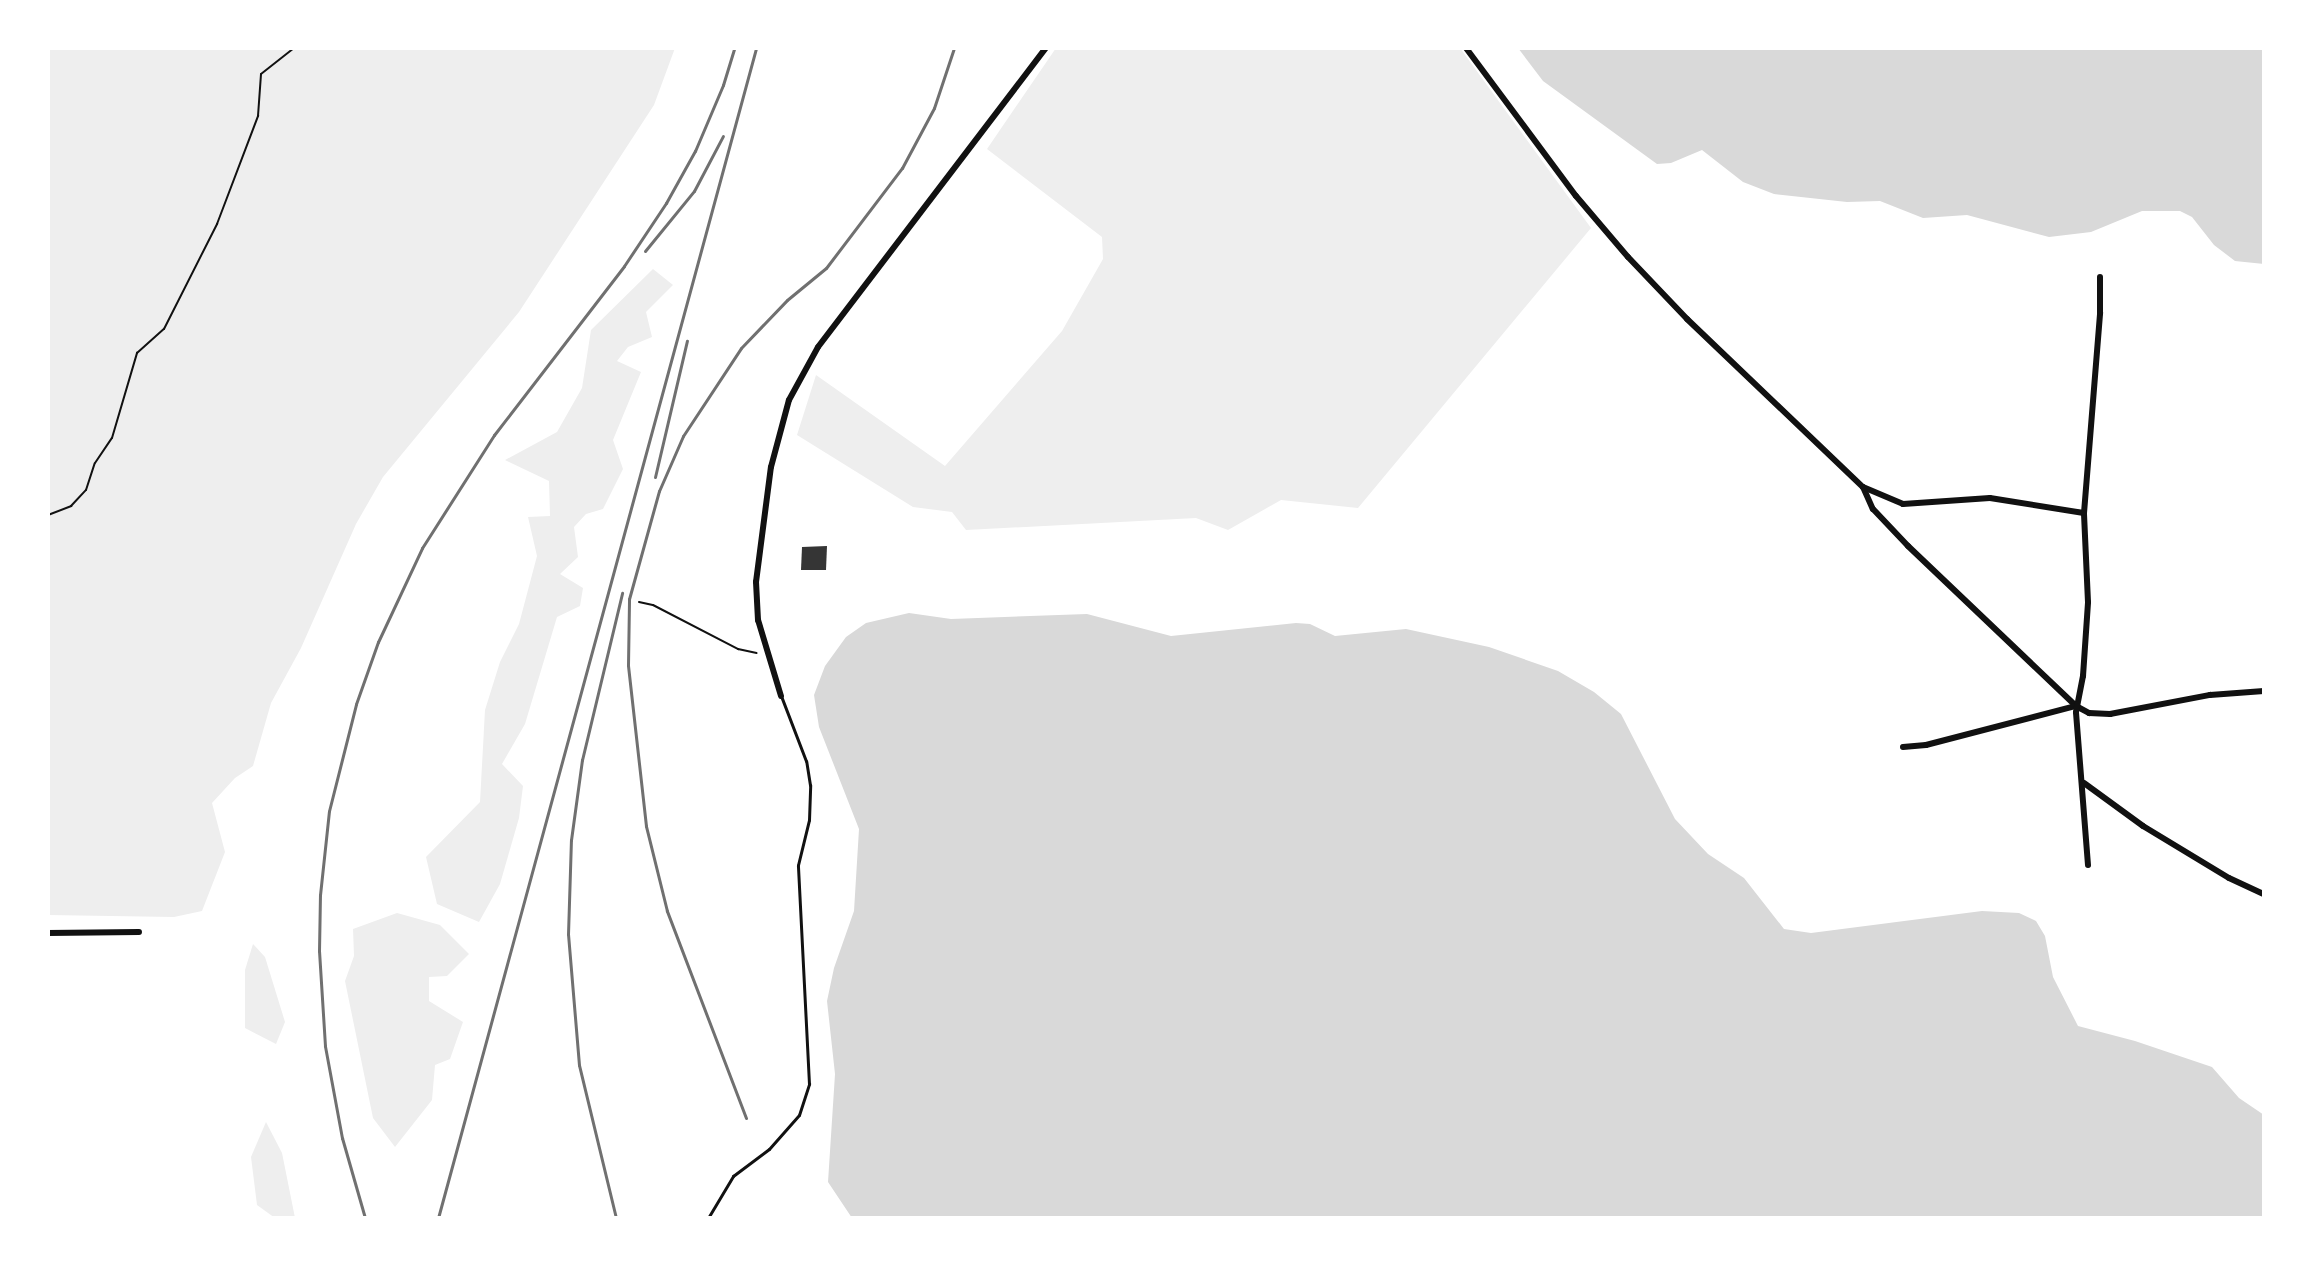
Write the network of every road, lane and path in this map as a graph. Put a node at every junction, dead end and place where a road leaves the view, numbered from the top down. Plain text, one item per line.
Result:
1 (294, 48) edge
2 (1046, 48) edge
3 (1466, 48) edge
4 (2100, 277) dead end
5 (1863, 487) junction
6 (2084, 513) junction
7 (48, 515) edge
8 (639, 602) dead end
9 (767, 653) junction
10 (2264, 691) edge
11 (781, 696) joint
12 (2076, 706) junction
13 (1903, 747) dead end
14 (2084, 783) junction
15 (2088, 865) dead end
16 (2264, 894) edge
17 (139, 932) dead end
18 (48, 933) edge
19 (708, 1218) edge

1 - 7 path
2 - 9 street
3 - 5 street
4 - 6 street
5 - 6 street
5 - 12 street
6 - 12 street
8 - 9 path
9 - 11 street
10 - 12 street
11 - 19 lane
12 - 13 street
12 - 14 street
14 - 15 street
14 - 16 street
17 - 18 street

